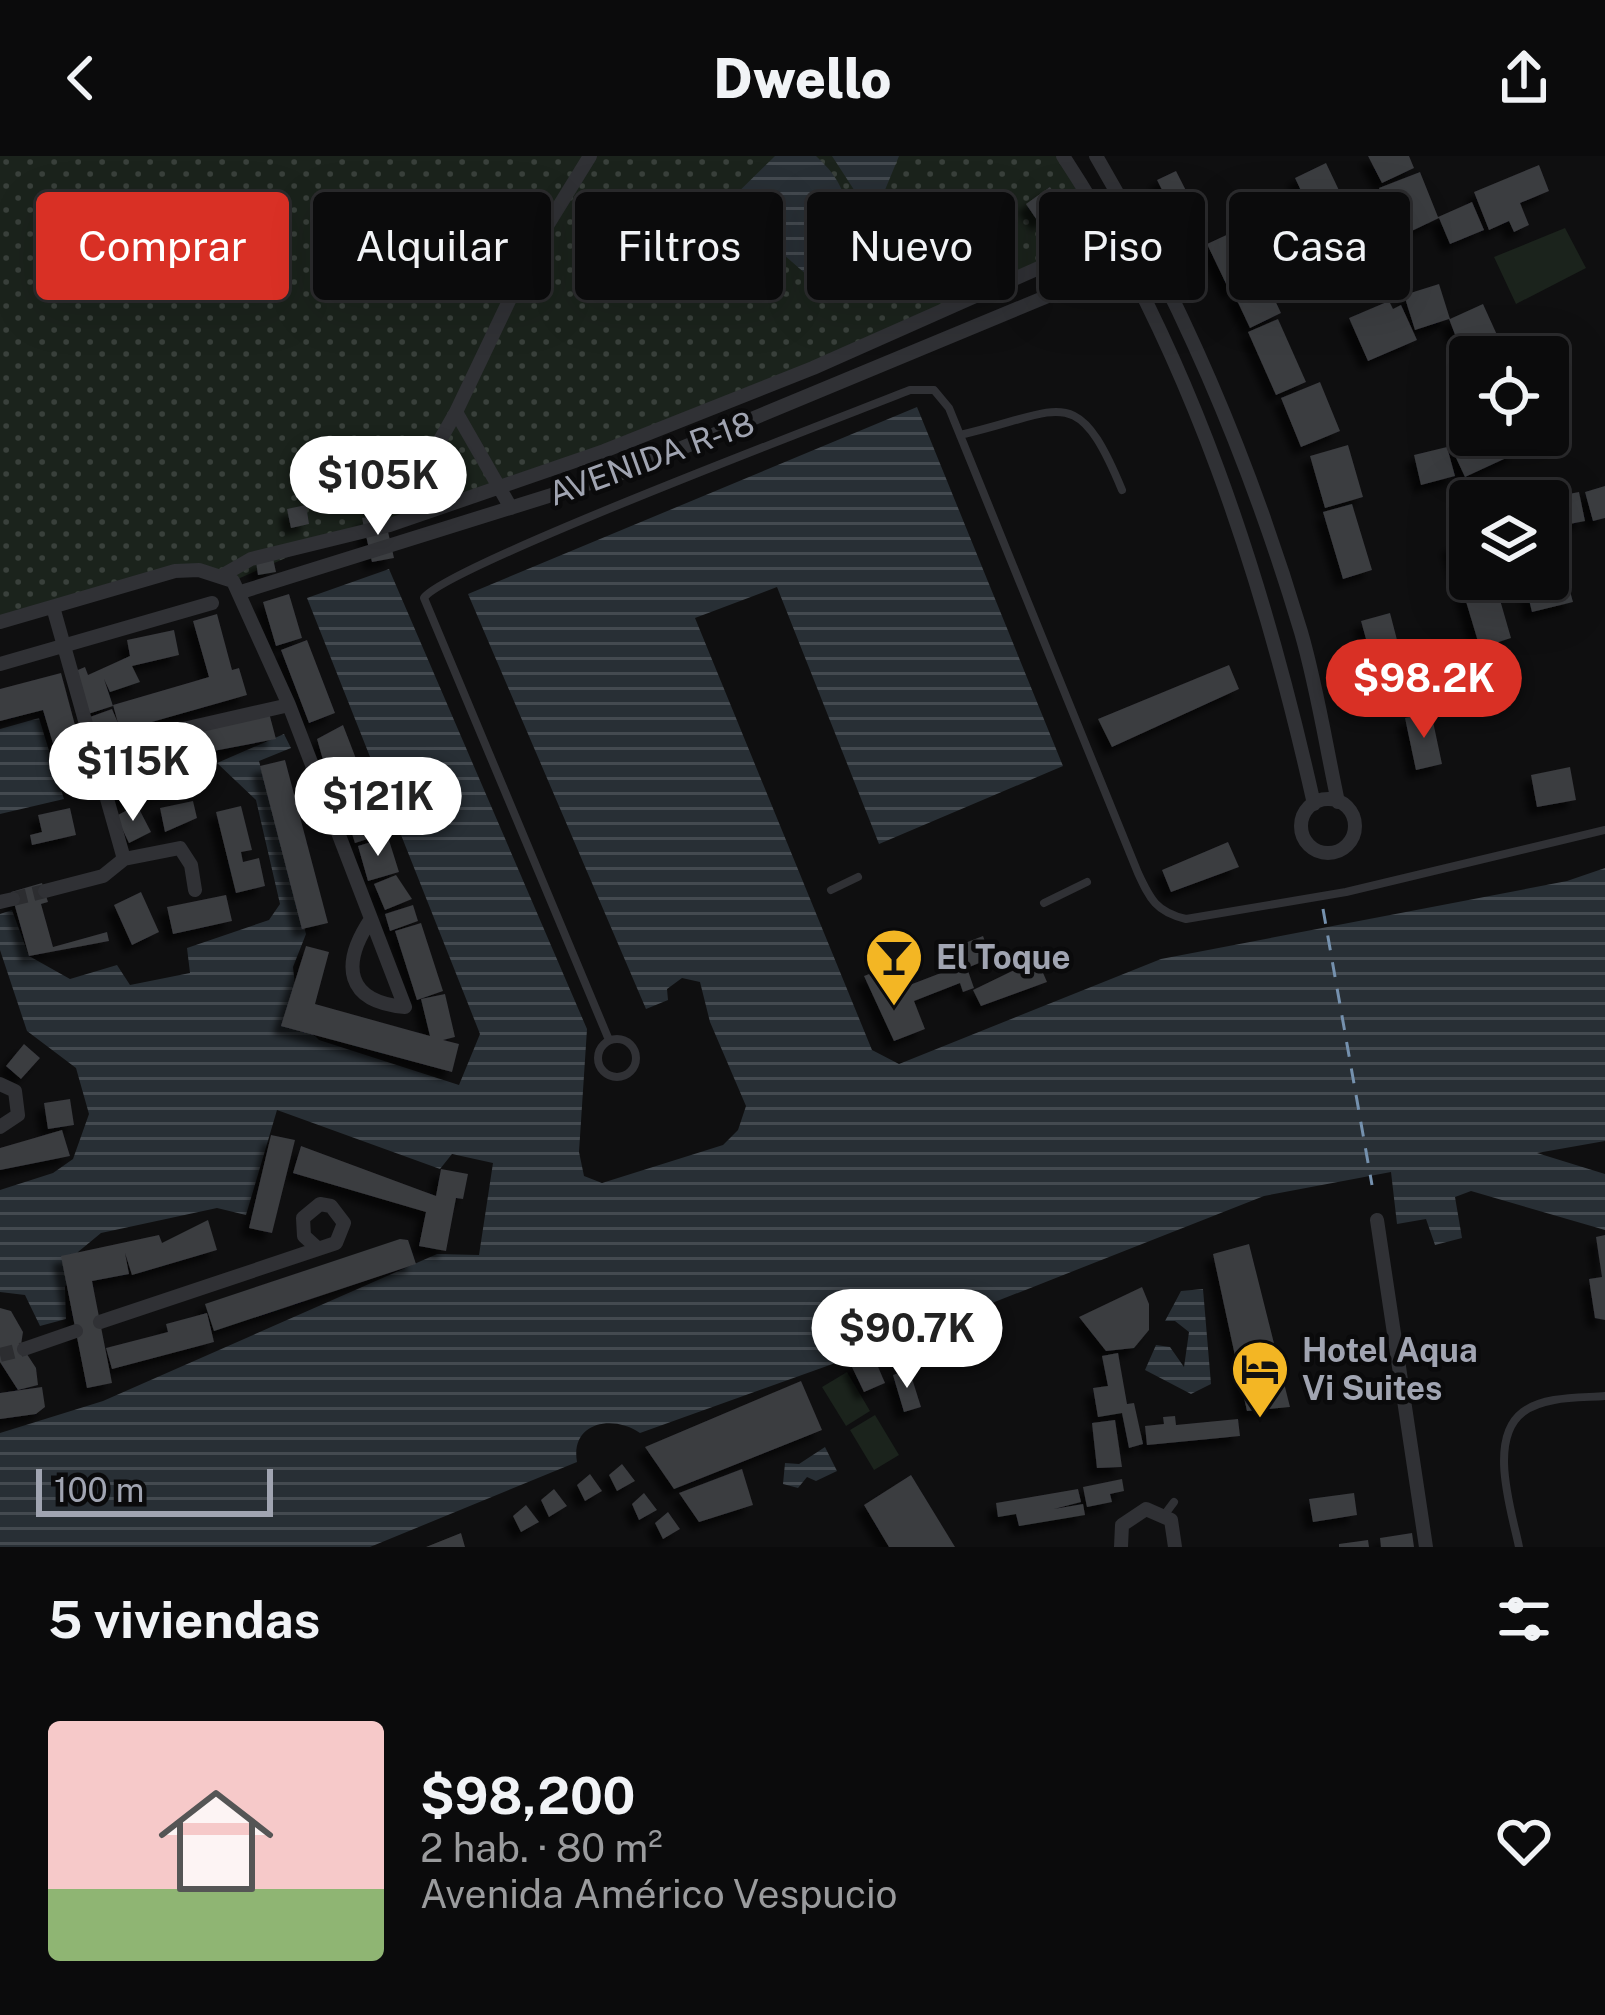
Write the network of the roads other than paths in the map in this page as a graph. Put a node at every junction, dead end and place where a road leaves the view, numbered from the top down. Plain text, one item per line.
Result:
1 (590, 156) edge
2 (1064, 156) edge
3 (1096, 156) edge
4 (1085, 192) edge
5 (1039, 268) edge
6 (1039, 300) edge
7 (1140, 300) edge
8 (456, 412) junction
9 (960, 435) junction
10 (499, 487) junction
11 (1122, 490) dead end
12 (511, 508) junction
13 (418, 515) junction
14 (422, 538) junction
15 (223, 575) junction
16 (241, 592) junction
17 (212, 603) dead end
18 (53, 607) junction
19 (0, 622) edge
20 (62, 647) junction
21 (0, 664) edge
22 (290, 704) junction
23 (144, 737) dead end
24 (1338, 802) junction
25 (1314, 804) junction
26 (1605, 830) edge
27 (124, 859) junction
28 (859, 877) dead end
29 (1087, 883) dead end
30 (195, 890) dead end
31 (831, 890) dead end
32 (45, 891) tunnel mouth
33 (1044, 903) dead end
34 (370, 919) junction
35 (609, 1040) junction
36 (0, 1084) edge
37 (0, 1127) edge
38 (1377, 1220) dead end
39 (315, 1246) dead end
40 (100, 1322) dead end
41 (73, 1332) dead end
42 (24, 1349) tunnel mouth
43 (1605, 1396) edge
44 (1116, 1546) edge
45 (1175, 1547) edge
46 (1426, 1547) edge
47 (1520, 1547) edge

1 - 8 street
2 - 4 street
3 - 24 street
5 - 10 street, AVENIDA R-18
6 - 12 street, AVENIDA R-18
7 - 25 street
8 - 10 street
8 - 13 street
9 - 11 lane
9 - 26 lane
9 - 35 lane
10 - 12 street
10 - 13 street, AVENIDA R-18
12 - 14 street, AVENIDA R-18
13 - 14 street
13 - 15 street, AVENIDA R-18
14 - 16 street, AVENIDA R-18
15 - 16 street
15 - 18 street
16 - 22 street
17 - 20 street
18 - 19 street
18 - 20 street
20 - 21 street
20 - 27 street
22 - 23 street
22 - 34 street
24 - 25 street
24 - 25 street
27 - 30 street
27 - 32 street
28 - 31 lane
29 - 33 lane
34 - 34 street
35 - 35 lane
36 - 37 street
38 - 46 street
39 - 40 street
41 - 42 street
43 - 47 lane
44 - 45 street

